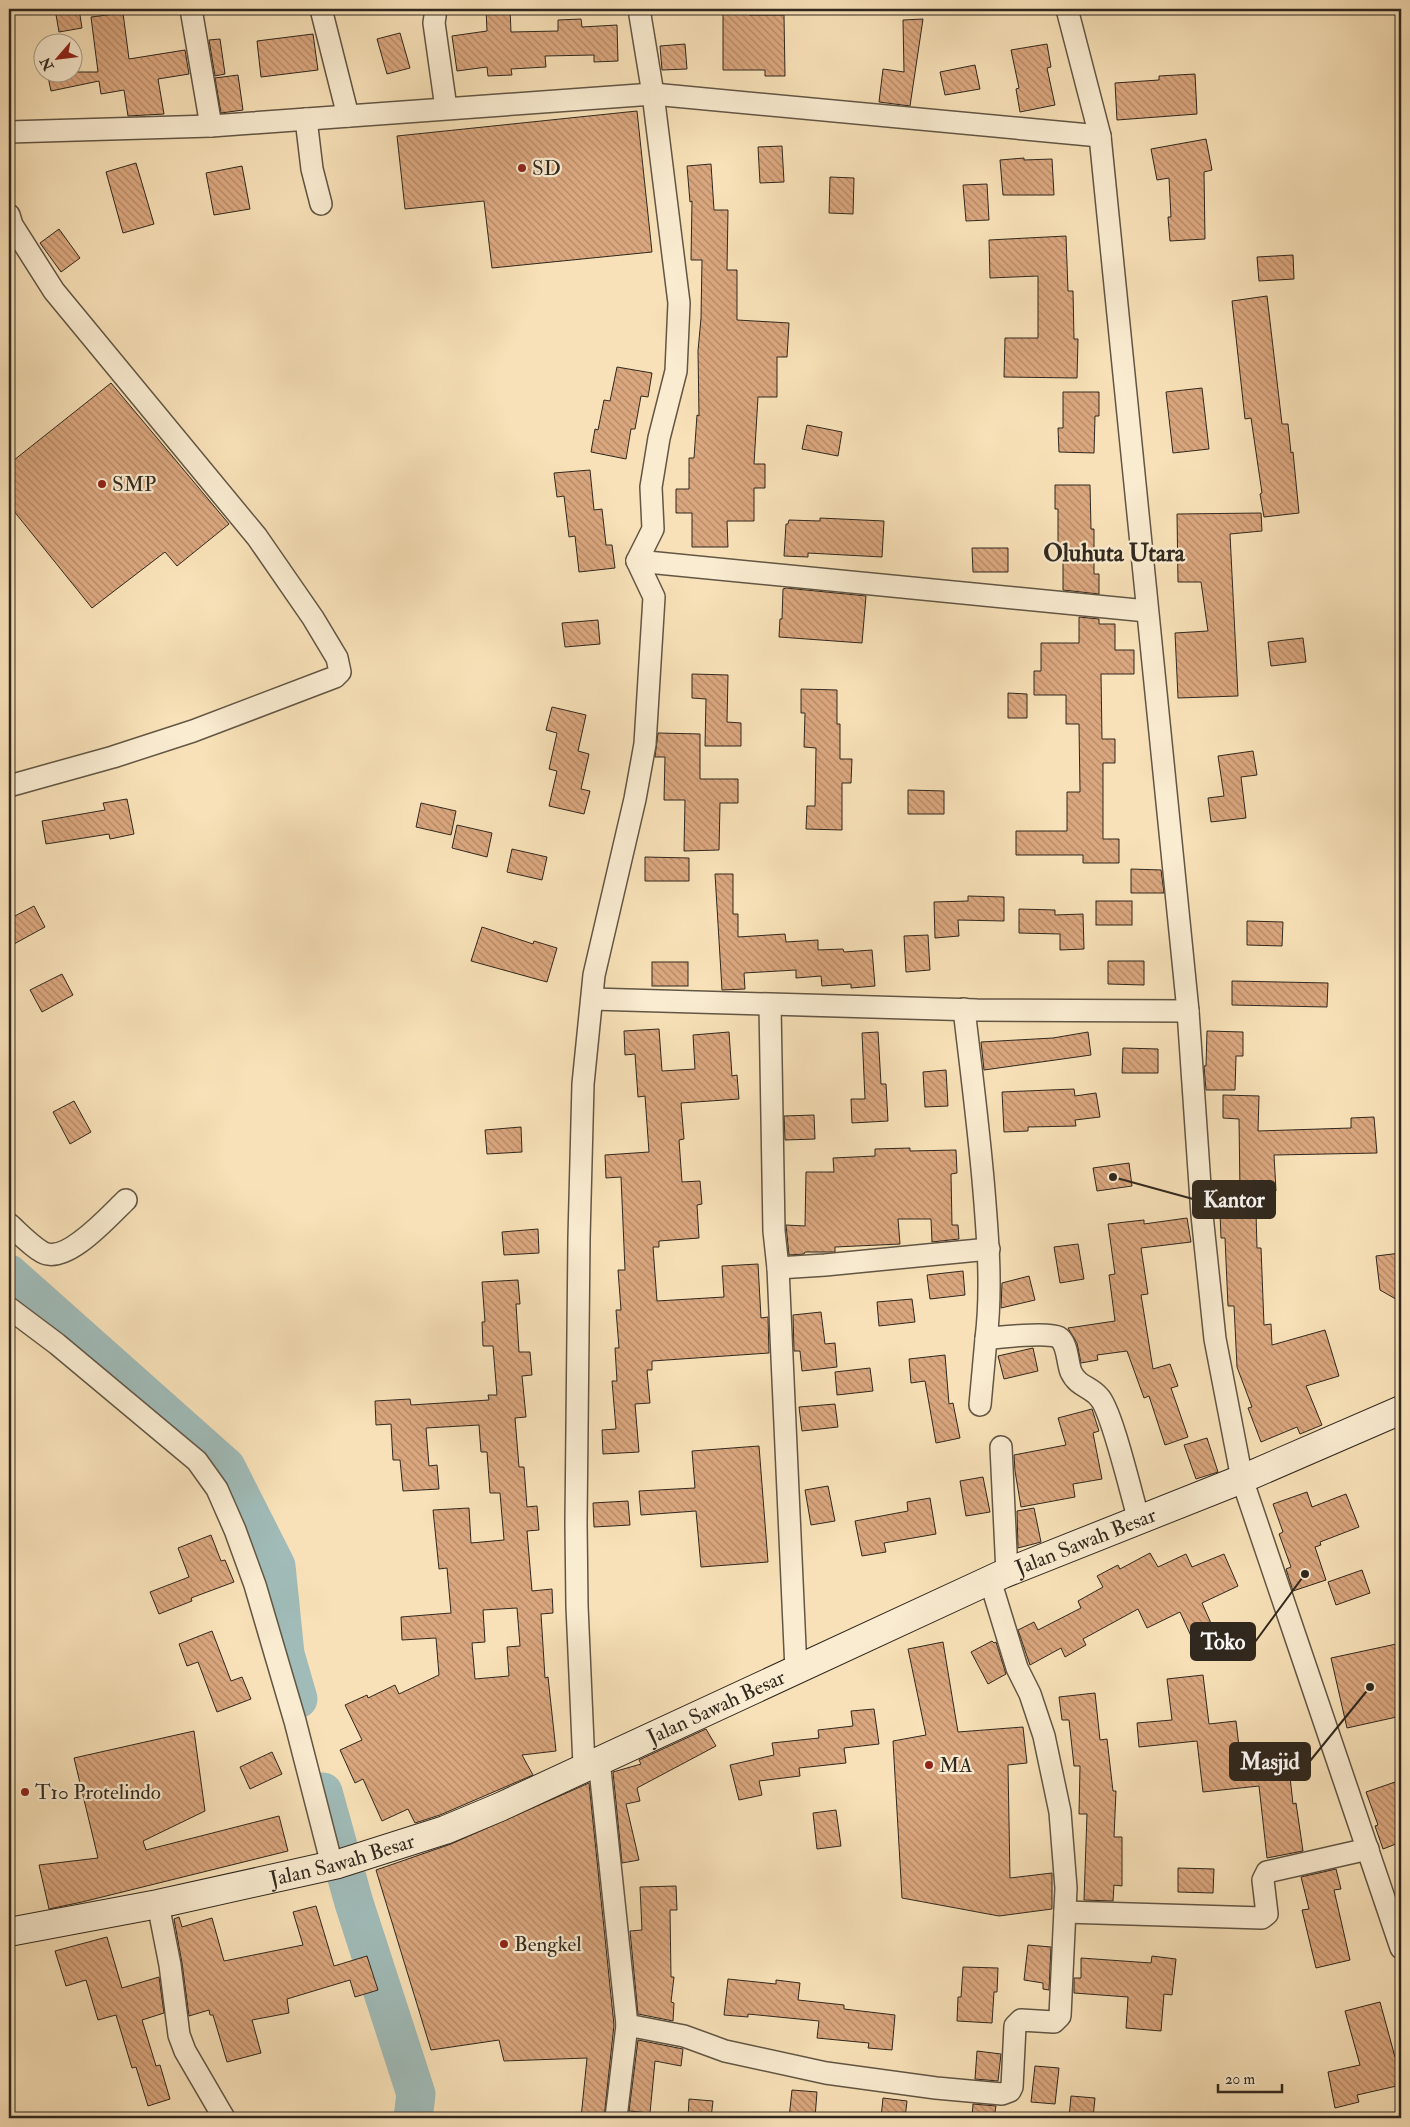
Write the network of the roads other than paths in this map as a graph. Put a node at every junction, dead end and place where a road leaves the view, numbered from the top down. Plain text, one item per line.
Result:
1 (191, 9) edge
2 (322, 9) edge
3 (436, 9) edge
4 (639, 9) edge
5 (1067, 9) edge
6 (653, 94) junction
7 (446, 108) junction
8 (348, 116) junction
9 (306, 119) junction
10 (211, 126) junction
11 (9, 132) edge
12 (1100, 136) junction
13 (320, 204) dead end
14 (9, 215) edge
15 (637, 561) junction
16 (1147, 612) junction
17 (9, 786) edge
18 (592, 999) junction
19 (770, 1005) junction
20 (964, 1009) junction
21 (1188, 1011) junction
22 (126, 1200) dead end
23 (9, 1224) edge
24 (989, 1249) junction
25 (778, 1268) junction
26 (10, 1310) edge
27 (986, 1339) junction
28 (980, 1405) dead end
29 (1401, 1410) edge
30 (1001, 1447) dead end
31 (1242, 1479) junction
32 (1139, 1520) junction
33 (999, 1576) junction
34 (796, 1670) junction
35 (592, 1763) junction
36 (1368, 1849) junction
37 (335, 1865) junction
38 (158, 1904) junction
39 (1065, 1912) junction
40 (9, 1932) edge
41 (1401, 1948) edge
42 (627, 2025) junction
43 (224, 2118) edge
44 (616, 2118) edge

1 - 10 street
2 - 8 street
3 - 7 street
4 - 6 street
5 - 12 street
6 - 7 street
6 - 12 street
6 - 15 street
7 - 8 street
8 - 9 street
9 - 10 street
9 - 13 street
10 - 11 street
12 - 16 street
14 - 17 street
15 - 16 street
15 - 18 street
16 - 21 street
18 - 19 street
18 - 35 street
19 - 20 street
19 - 25 street
20 - 21 street
20 - 24 street
21 - 31 street
22 - 23 street
24 - 25 street
24 - 27 street
25 - 34 street
26 - 37 street
27 - 28 street
27 - 32 street
29 - 31 main road, Jalan Sawah Besar
30 - 33 street
31 - 32 main road, Jalan Sawah Besar
31 - 36 street
32 - 33 main road, Jalan Sawah Besar
33 - 34 main road, Jalan Sawah Besar
33 - 39 street
34 - 35 main road, Jalan Sawah Besar
35 - 37 main road, Jalan Sawah Besar
35 - 42 street
36 - 39 street
36 - 41 street
37 - 38 main road, Jalan Sawah Besar
38 - 40 main road, Jalan Sawah Besar
38 - 43 street
39 - 42 street
42 - 44 street

